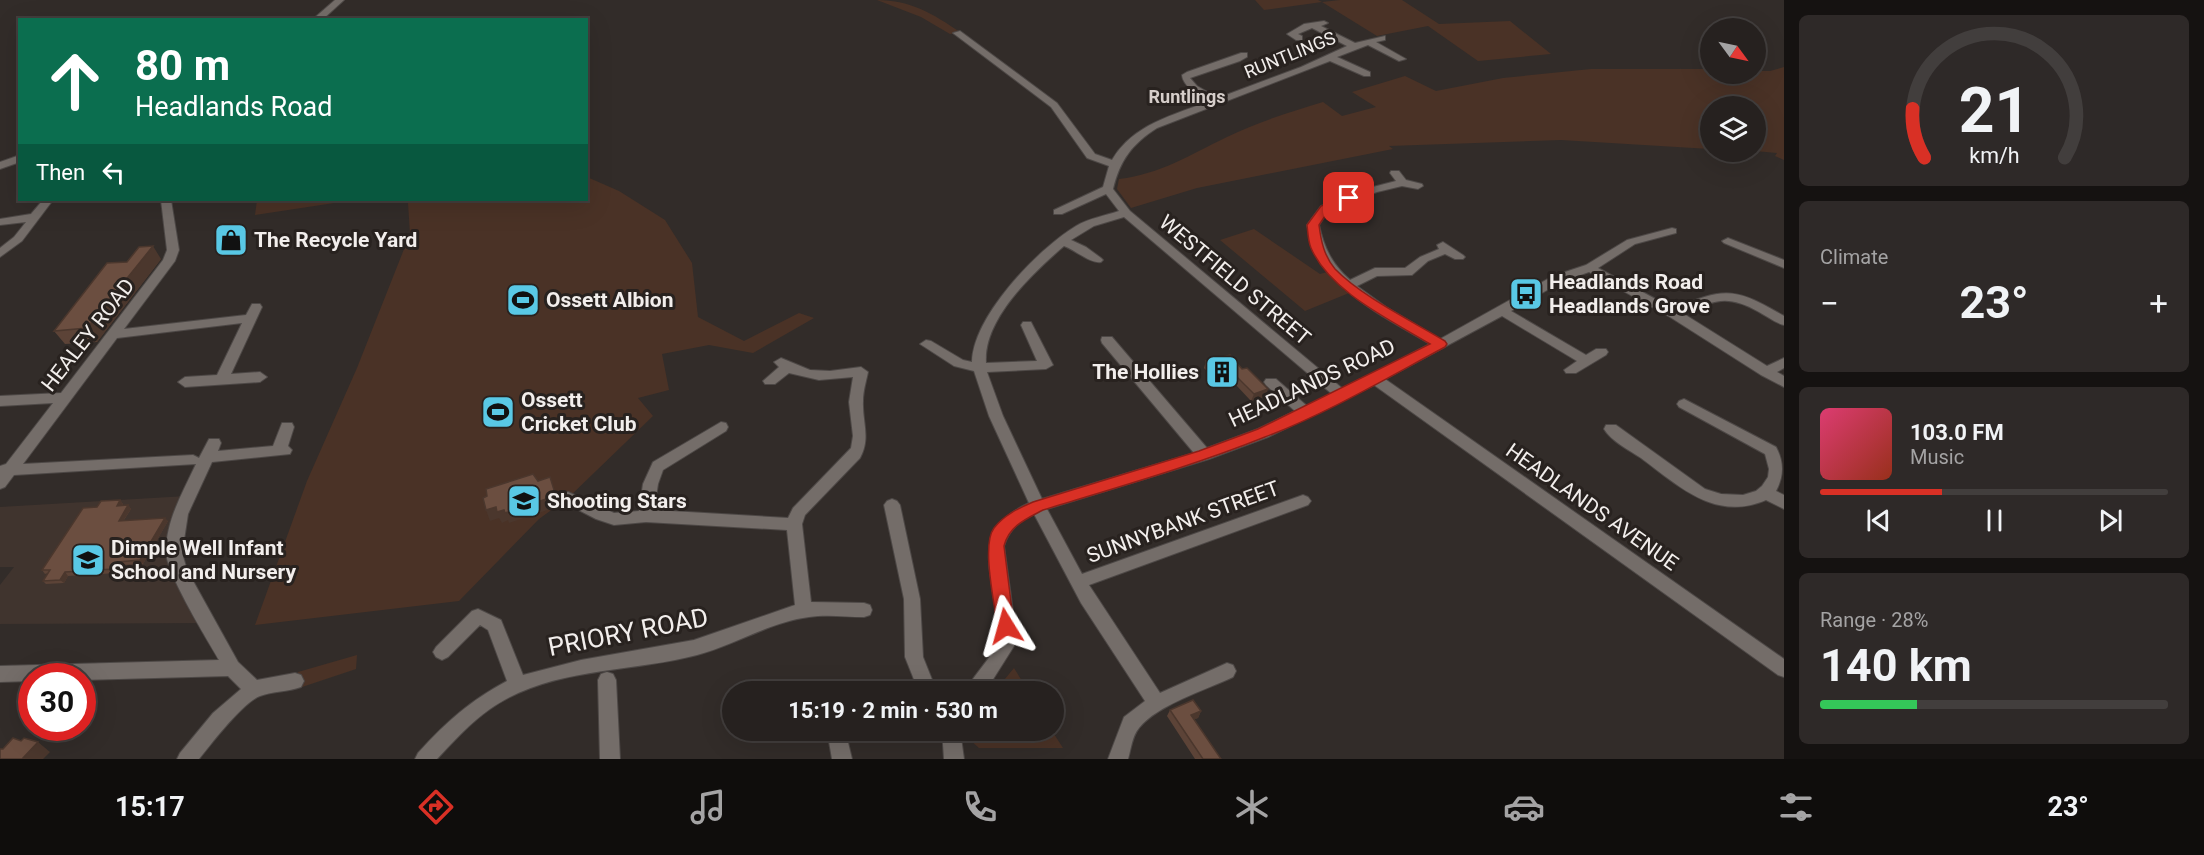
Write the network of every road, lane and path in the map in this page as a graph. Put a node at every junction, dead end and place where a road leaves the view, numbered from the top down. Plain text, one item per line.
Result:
1 (340, 0) edge
2 (318, 18) edge
3 (957, 33) dead end
4 (1281, 34) dead end
5 (1382, 38) dead end
6 (1369, 42) junction
7 (1354, 46) junction
8 (1244, 55) dead end
9 (1329, 57) junction
10 (1402, 59) dead end
11 (1367, 74) dead end
12 (1216, 101) junction
13 (18, 159) edge
14 (1113, 164) junction
15 (0, 166) edge
16 (1395, 173) dead end
17 (1402, 183) junction
18 (1418, 186) dead end
19 (1108, 189) junction
20 (1349, 198) junction
21 (47, 201) edge
22 (166, 201) edge
23 (1360, 206) dead end
24 (1058, 212) dead end
25 (1126, 213) junction
26 (34, 217) junction
27 (0, 222) edge
28 (1672, 231) dead end
29 (1063, 241) junction
30 (1728, 241) dead end
31 (0, 254) edge
32 (1459, 257) dead end
33 (1097, 260) dead end
34 (1784, 264) edge
35 (1590, 268) junction
36 (1348, 286) junction
37 (1502, 311) junction
38 (1674, 314) junction
39 (1784, 321) edge
40 (1027, 325) dead end
41 (114, 334) junction
42 (1107, 340) dead end
43 (926, 344) dead end
44 (1440, 344) junction
45 (1601, 352) dead end
46 (1587, 361) junction
47 (1784, 362) edge
48 (979, 368) junction
49 (1571, 370) dead end
50 (1766, 372) junction
51 (260, 377) dead end
52 (222, 379) junction
53 (1376, 379) junction
54 (185, 381) dead end
55 (770, 381) dead end
56 (1271, 382) dead end
57 (1784, 382) edge
58 (1342, 395) junction
59 (64, 398) junction
60 (0, 401) edge
61 (1684, 404) dead end
62 (1306, 413) junction
63 (287, 427) dead end
64 (721, 427) dead end
65 (1611, 429) dead end
66 (205, 453) junction
67 (1204, 455) junction
68 (6, 470) edge
69 (0, 483) edge
70 (1768, 493) junction
71 (568, 498) dead end
72 (1303, 501) dead end
73 (1784, 503) edge
74 (892, 505) dead end
75 (1038, 506) junction
76 (646, 516) junction
77 (794, 524) junction
78 (1078, 582) junction
79 (804, 610) junction
80 (864, 610) dead end
81 (442, 652) dead end
82 (232, 668) junction
83 (1784, 669) edge
84 (1227, 671) dead end
85 (0, 674) edge
86 (608, 680) dead end
87 (295, 681) dead end
88 (924, 681) edge
89 (981, 681) edge
90 (517, 683) junction
91 (254, 689) junction
92 (1157, 704) junction
93 (838, 741) edge
94 (952, 741) edge
95 (187, 759) edge
96 (425, 759) edge
97 (610, 759) edge
98 (842, 759) edge
99 (954, 759) edge
100 (1118, 759) edge

1 - 2 street
3 - 14 street
4 - 7 street
5 - 6 street, RUNTLINGS
6 - 7 street, RUNTLINGS
6 - 10 street
7 - 9 street, RUNTLINGS
8 - 12 street
9 - 11 street
9 - 12 street, RUNTLINGS
12 - 14 street, RUNTLINGS
13 - 15 street
14 - 19 street, RUNTLINGS
16 - 17 street
17 - 18 street
17 - 20 street
19 - 24 street
19 - 25 street, WESTFIELD STREET
20 - 23 street
20 - 36 street
21 - 26 street
22 - 41 street, HEALEY ROAD
25 - 29 street
25 - 58 street, WESTFIELD STREET
26 - 27 street
26 - 31 street
28 - 35 street, HEADLANDS ROAD
29 - 33 street
29 - 48 street
30 - 34 street
32 - 36 street
35 - 37 street, HEADLANDS ROAD
35 - 38 street
36 - 44 street
37 - 44 street, HEADLANDS ROAD
37 - 46 street
38 - 39 street
38 - 50 street
40 - 48 street
41 - 52 street
41 - 59 street, HEALEY ROAD
42 - 67 street
43 - 48 street
44 - 53 street, HEADLANDS ROAD
45 - 46 street
46 - 49 street
47 - 50 street
48 - 75 street
50 - 57 street
51 - 52 street
52 - 54 street
53 - 58 street, HEADLANDS ROAD
53 - 83 street, HEADLANDS AVENUE
55 - 77 street
56 - 62 street
58 - 62 street, HEADLANDS ROAD
59 - 60 street
59 - 68 street, HEALEY ROAD
61 - 70 street
62 - 67 street, HEADLANDS ROAD
63 - 66 street
64 - 76 street
65 - 70 street
66 - 68 street
66 - 82 street
67 - 75 street, HEADLANDS ROAD
68 - 69 street, HEALEY ROAD
70 - 73 street
71 - 76 street
72 - 78 street, SUNNYBANK STREET
74 - 88 street
75 - 78 street
75 - 89 street, HEADLANDS ROAD
76 - 77 street
77 - 79 street
78 - 92 street
79 - 80 street, PRIORY ROAD
79 - 90 street, PRIORY ROAD
81 - 90 street
82 - 85 street
82 - 91 street
84 - 92 street
86 - 97 street
87 - 91 street
90 - 96 street, PRIORY ROAD
91 - 95 street
92 - 100 street
93 - 98 street
94 - 99 street

